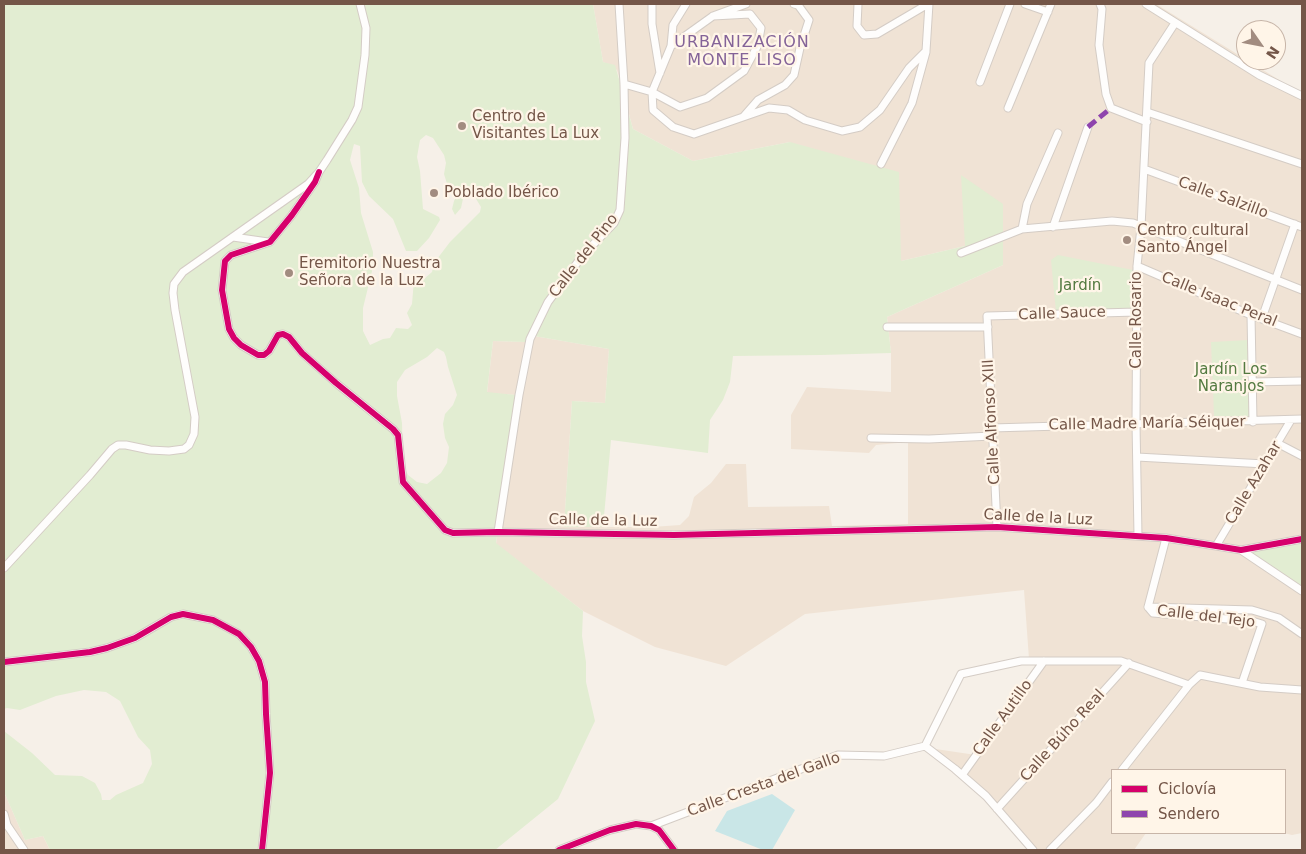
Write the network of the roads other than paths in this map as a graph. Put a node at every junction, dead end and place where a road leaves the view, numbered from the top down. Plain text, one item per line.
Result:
1 (360, 4) edge
2 (620, 4) edge
3 (652, 4) edge
4 (686, 4) edge
5 (746, 4) edge
6 (794, 4) edge
7 (858, 4) edge
8 (929, 4) edge
9 (1010, 4) edge
10 (1025, 4) edge
11 (1051, 4) edge
12 (1100, 4) edge
13 (1146, 4) edge
14 (1048, 12) junction
15 (713, 16) junction
16 (1176, 23) junction
17 (671, 46) junction
18 (926, 51) junction
19 (660, 73) junction
20 (980, 82) dead end
21 (624, 84) junction
22 (652, 92) junction
23 (1302, 96) edge
24 (1008, 108) dead end
25 (1148, 112) junction
26 (742, 118) junction
27 (1147, 122) junction
28 (1088, 127) dead end
29 (1058, 133) dead end
30 (881, 164) dead end
31 (1302, 164) edge
32 (1144, 169) junction
33 (320, 172) junction
34 (1299, 226) edge
35 (1053, 227) junction
36 (1141, 227) junction
37 (1022, 229) junction
38 (233, 237) junction
39 (270, 242) junction
40 (961, 253) dead end
41 (1137, 266) junction
42 (1276, 280) junction
43 (1302, 290) edge
44 (1136, 312) junction
45 (1251, 315) junction
46 (987, 316) joint
47 (1262, 318) junction
48 (887, 327) dead end
49 (988, 327) junction
50 (1302, 334) edge
51 (1252, 382) junction
52 (1302, 382) edge
53 (1302, 419) edge
54 (1291, 420) junction
55 (1253, 422) junction
56 (1136, 423) junction
57 (992, 432) junction
58 (871, 438) dead end
59 (1277, 443) junction
60 (1302, 456) edge
61 (1137, 458) junction
62 (1265, 464) junction
63 (997, 527) junction
64 (498, 532) junction
65 (1138, 536) junction
66 (1166, 538) junction
67 (1302, 539) edge
68 (1216, 546) junction
69 (1241, 550) junction
70 (4, 568) edge
71 (1302, 591) edge
72 (1148, 607) junction
73 (1302, 634) edge
74 (1044, 661) junction
75 (4, 662) edge
76 (1129, 663) junction
77 (1242, 683) junction
78 (1189, 685) junction
79 (1302, 690) edge
80 (925, 746) junction
81 (1123, 769) edge
82 (962, 775) junction
83 (1111, 783) edge
84 (997, 809) junction
85 (4, 814) edge
86 (651, 826) junction
87 (24, 850) edge
88 (262, 850) edge
89 (559, 850) edge
90 (674, 850) edge
91 (1032, 850) edge
92 (1050, 850) edge

1 - 33 street
2 - 21 street, Calle del Pino
3 - 19 street
4 - 17 street
5 - 15 street
6 - 26 street
7 - 8 street
8 - 18 street
9 - 20 street
10 - 14 street
11 - 14 street
12 - 27 street
13 - 16 street
14 - 24 street
15 - 17 street
15 - 22 street
16 - 23 street
16 - 25 street, Calle Rosario
17 - 19 street
18 - 26 street
18 - 30 street
19 - 22 street
21 - 22 street
21 - 64 street, Calle del Pino
22 - 26 street
25 - 27 street, Calle Rosario
25 - 31 street
27 - 32 street, Calle Rosario
28 - 35 street
29 - 37 street
32 - 34 street, Calle Salzillo
32 - 36 street, Calle Rosario
33 - 38 street
33 - 39 street
34 - 42 street
35 - 36 street
35 - 37 street
36 - 41 street, Calle Rosario
36 - 42 street
37 - 40 street
38 - 39 street
38 - 70 street
39 - 64 street, Calle de la Luz
41 - 44 street, Calle Rosario
41 - 45 street, Calle Isaac Peral
42 - 43 street
42 - 47 street
44 - 46 street, Calle Sauce
44 - 56 street, Calle Rosario
45 - 47 street, Calle Isaac Peral
45 - 51 street
46 - 49 street, Calle Alfonso XIII
47 - 50 street, Calle Isaac Peral
48 - 49 street
49 - 57 street, Calle Alfonso XIII
51 - 52 street
51 - 55 street
53 - 54 street, Calle Madre María Séiquer
54 - 55 street, Calle Madre María Séiquer
54 - 59 street, Calle Azahar
55 - 56 street, Calle Madre María Séiquer
56 - 57 street, Calle Madre María Séiquer
56 - 61 street, Calle Rosario
57 - 58 street, Calle Madre María Séiquer
57 - 63 street, Calle Alfonso XIII
59 - 60 street
59 - 62 street, Calle Azahar
61 - 62 street
61 - 65 street, Calle Rosario
62 - 68 street, Calle Azahar
63 - 64 street, Calle de la Luz
63 - 65 street, Calle de la Luz
65 - 66 street, Calle de la Luz
66 - 68 street, Calle de la Luz
66 - 72 street
67 - 69 street, Calle de la Luz
68 - 69 street, Calle de la Luz
69 - 71 street
72 - 73 street
72 - 77 street, Calle del Tejo
74 - 76 street
74 - 80 street
74 - 82 street, Calle Autillo
75 - 88 street
76 - 78 street
76 - 84 street, Calle Búho Real
77 - 78 street
77 - 79 street
78 - 81 street
80 - 82 street
80 - 86 street, Calle Cresta del Gallo
82 - 84 street
83 - 92 street
84 - 91 street
85 - 87 street
86 - 89 street
86 - 90 street

